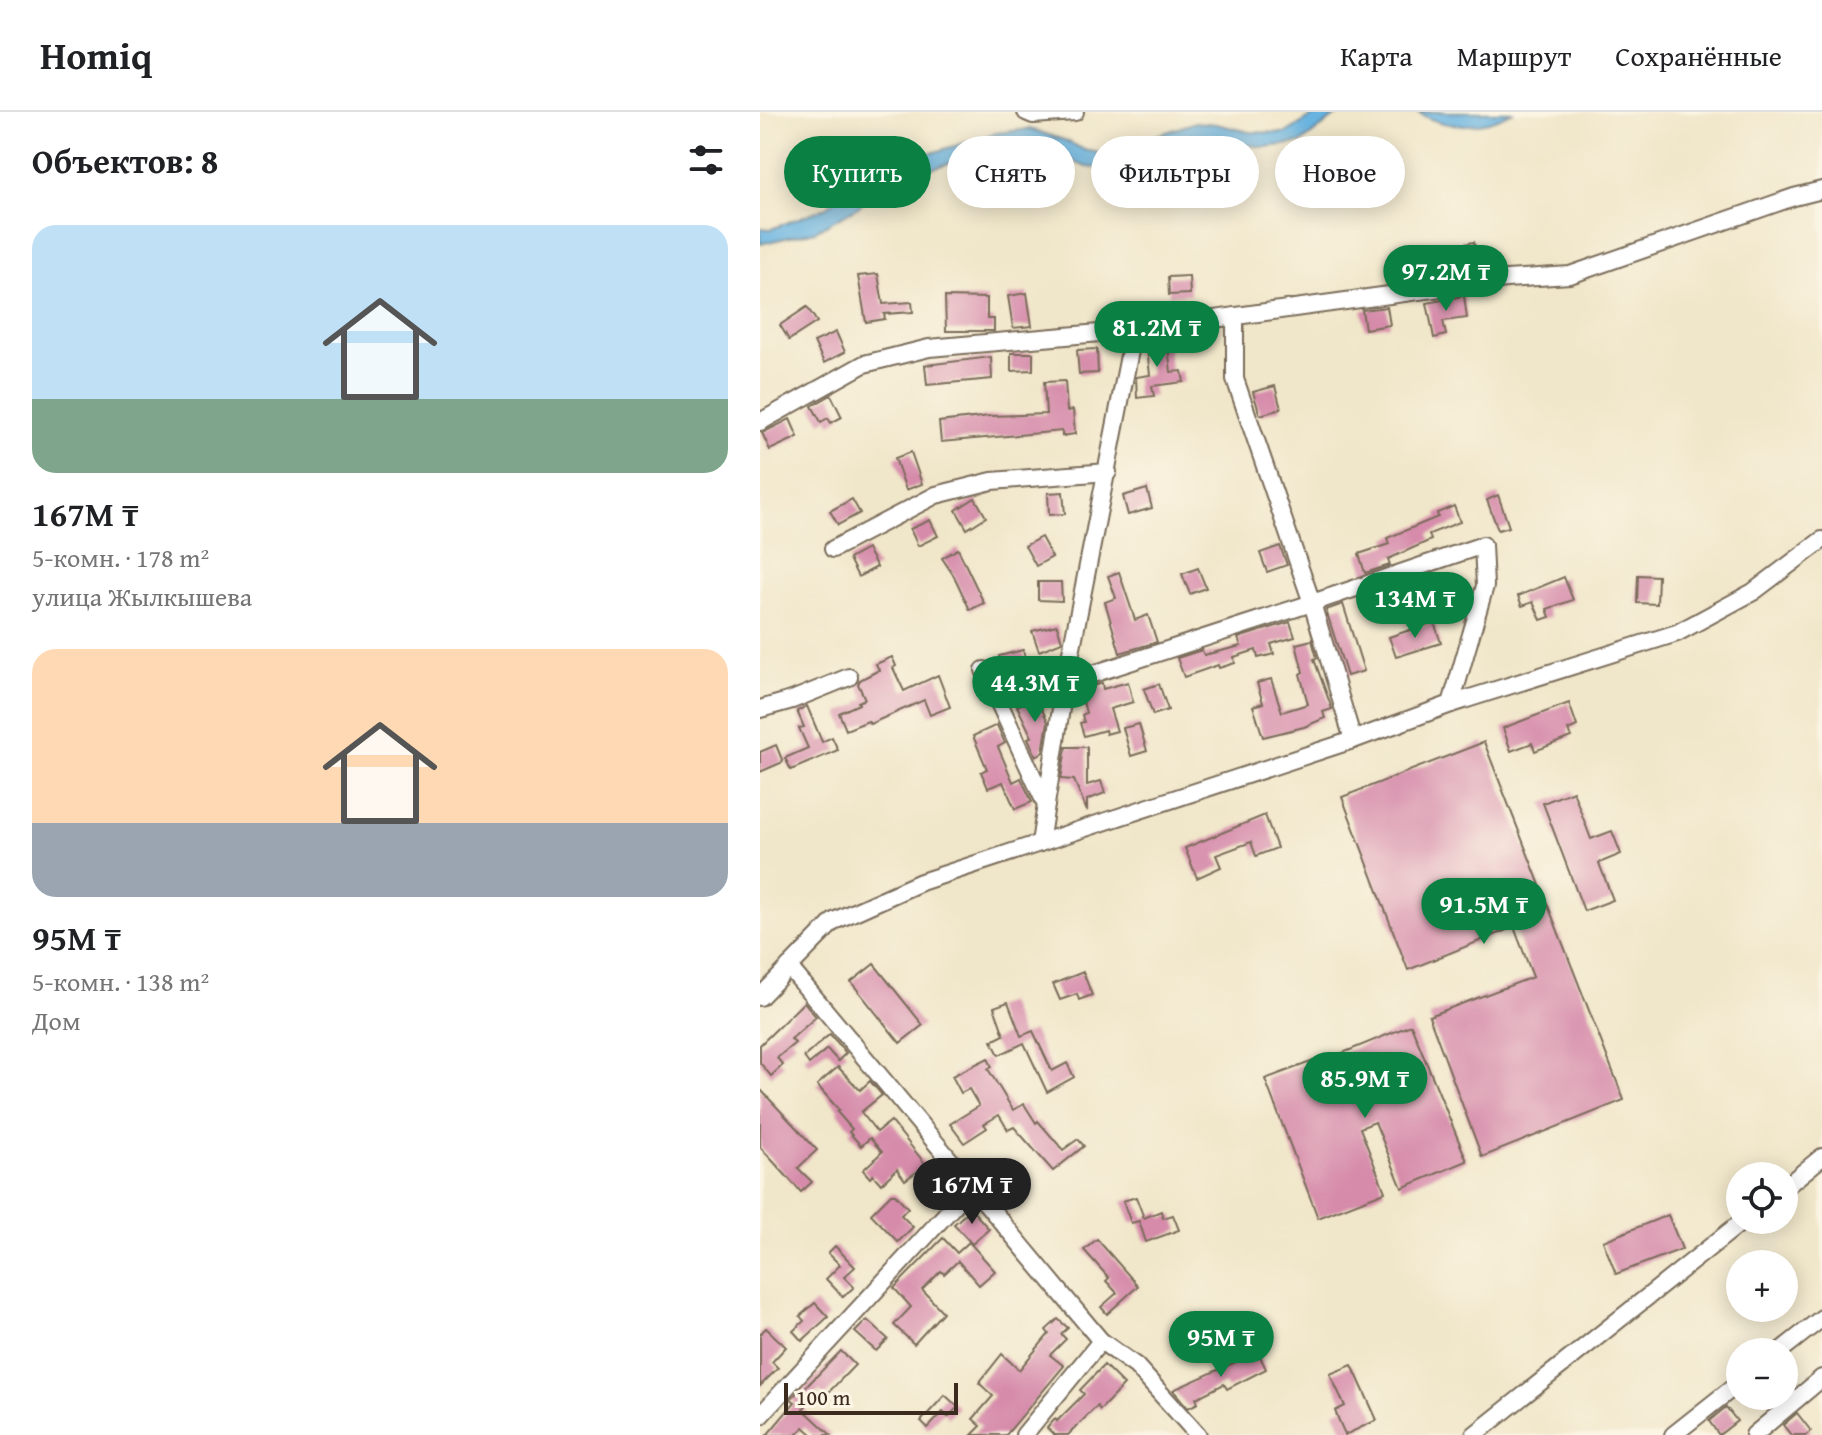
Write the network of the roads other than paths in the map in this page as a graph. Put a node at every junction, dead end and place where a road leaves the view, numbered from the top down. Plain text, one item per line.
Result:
1 (1026, 112) edge
2 (1075, 112) edge
3 (1822, 190) edge
4 (1235, 316) junction
5 (1134, 330) junction
6 (760, 422) edge
7 (1108, 472) junction
8 (1822, 540) edge
9 (833, 549) dead end
10 (1312, 603) junction
11 (984, 670) dead end
12 (849, 677) dead end
13 (1065, 683) junction
14 (1451, 704) junction
15 (760, 709) edge
16 (1353, 740) junction
17 (1047, 806) junction
18 (1040, 843) junction
19 (789, 967) junction
20 (760, 997) edge
21 (1822, 1157) edge
22 (1798, 1177) edge
23 (972, 1186) junction
24 (1726, 1234) edge
25 (1822, 1318) edge
26 (1797, 1338) edge
27 (1101, 1341) junction
28 (1822, 1378) edge
29 (1726, 1393) edge
30 (760, 1416) edge
31 (1024, 1435) edge
32 (1198, 1435) edge
33 (1474, 1435) edge
34 (1673, 1435) edge
35 (1754, 1435) edge

1 - 2 street
3 - 4 street
4 - 5 street
4 - 10 street
5 - 6 street
5 - 7 street
7 - 9 street
7 - 13 street
8 - 14 street
10 - 13 street
10 - 14 street
10 - 16 street
11 - 17 street
12 - 15 street
13 - 17 street
14 - 16 street
16 - 18 street
17 - 18 street
18 - 19 street
19 - 20 street
19 - 23 street
21 - 22 street
23 - 27 street
23 - 30 street
24 - 33 street
25 - 26 street
27 - 31 street
27 - 32 street
28 - 35 street
29 - 34 street

